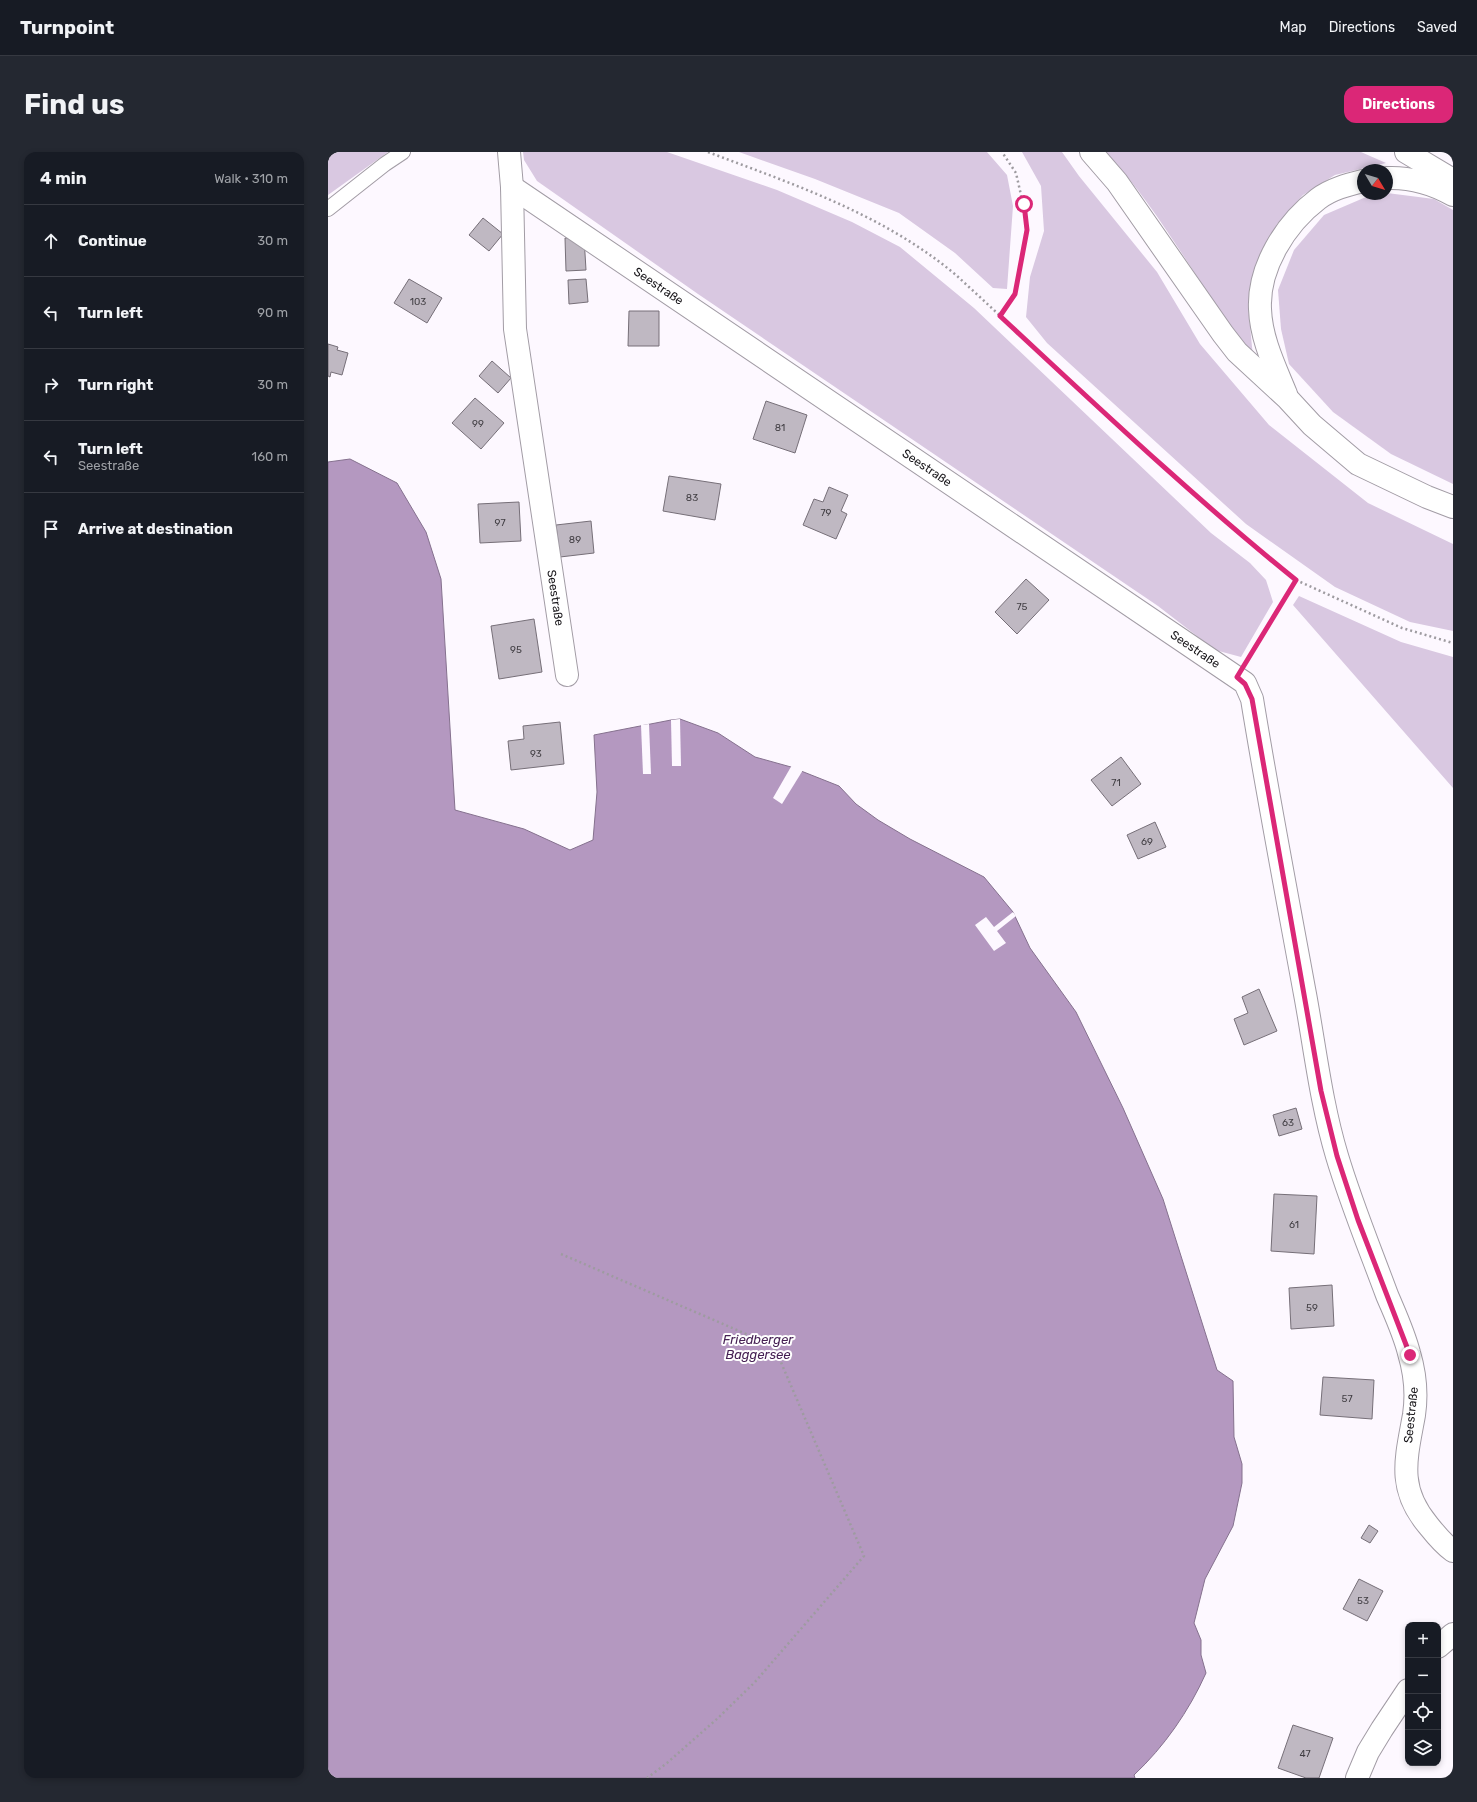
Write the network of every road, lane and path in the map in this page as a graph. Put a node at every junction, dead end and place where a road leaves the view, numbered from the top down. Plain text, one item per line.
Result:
1 (404, 152) edge
2 (509, 152) edge
3 (708, 152) edge
4 (1002, 152) edge
5 (1091, 152) edge
6 (1406, 152) edge
7 (1393, 178) edge
8 (1453, 180) edge
9 (1357, 182) edge
10 (512, 187) junction
11 (1453, 195) edge
12 (328, 209) edge
13 (1000, 316) junction
14 (1288, 399) junction
15 (1453, 507) edge
16 (1296, 580) junction
17 (1453, 643) edge
18 (567, 675) dead end
19 (1237, 677) junction
20 (561, 1254) dead end
21 (1453, 1551) edge
22 (1453, 1634) edge
23 (1441, 1644) edge
24 (1405, 1694) edge
25 (647, 1778) edge
26 (1357, 1778) edge

1 - 12 lane
2 - 10 street, Seestraße
3 - 13 path
4 - 13 path
5 - 14 street
6 - 8 street
7 - 11 street
9 - 14 street
10 - 18 street, Seestraße
10 - 19 street, Seestraße
13 - 16 path
14 - 15 street
16 - 17 path
16 - 19 path
19 - 21 street, Seestraße
20 - 25 path
22 - 23 street
24 - 26 street

